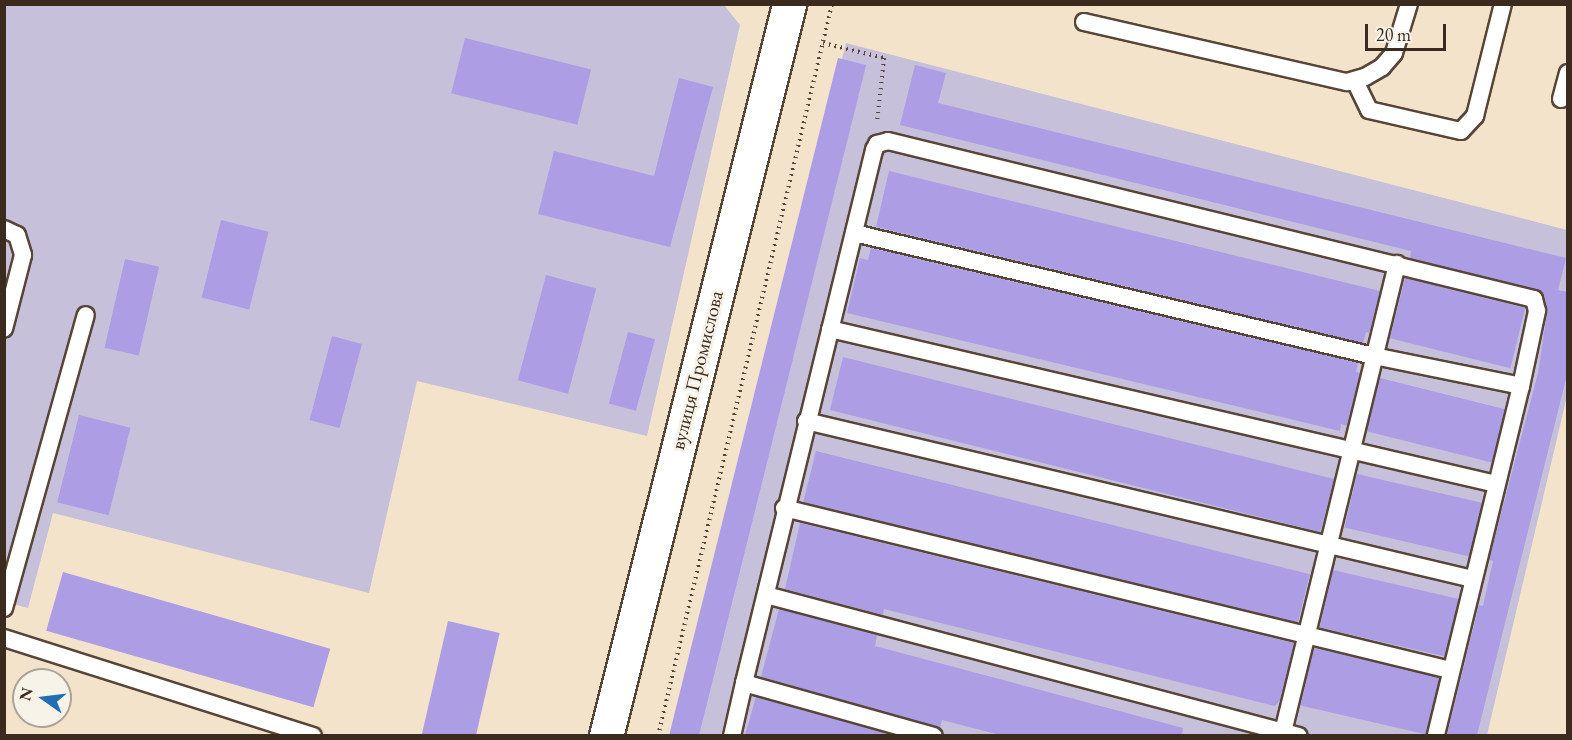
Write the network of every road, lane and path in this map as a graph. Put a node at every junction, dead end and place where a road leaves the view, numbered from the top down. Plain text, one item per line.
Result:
1 (789, 4) edge
2 (832, 4) edge
3 (1409, 4) edge
4 (1503, 4) edge
5 (1084, 22) dead end
6 (823, 43) junction
7 (1568, 73) edge
8 (1355, 81) junction
9 (1561, 99) dead end
10 (874, 150) junction
11 (4, 229) edge
12 (854, 233) junction
13 (1397, 264) junction
14 (86, 315) dead end
15 (4, 329) edge
16 (830, 329) junction
17 (1374, 356) junction
18 (1521, 386) junction
19 (806, 421) junction
20 (1350, 448) junction
21 (1496, 484) junction
22 (784, 508) junction
23 (1327, 544) junction
24 (1473, 579) junction
25 (766, 595) junction
26 (4, 608) edge
27 (1305, 634) junction
28 (4, 638) edge
29 (1450, 670) junction
30 (744, 683) junction
31 (1288, 734) edge
32 (313, 735) edge
33 (606, 735) edge
34 (658, 735) edge
35 (732, 735) edge
36 (934, 735) edge
37 (1436, 735) edge

1 - 33 street, вулиця Промислова
2 - 6 path
3 - 8 lane
4 - 8 lane
5 - 8 lane
6 - 10 path
6 - 34 path
7 - 9 lane
10 - 12 lane
10 - 13 lane
11 - 15 lane
12 - 16 lane
12 - 17 lane
13 - 17 lane
13 - 18 lane
14 - 26 lane
16 - 19 lane
16 - 20 lane
17 - 18 lane
17 - 20 lane
18 - 21 lane
19 - 22 lane
19 - 23 lane
20 - 21 lane
20 - 23 lane
21 - 24 lane
22 - 25 lane
22 - 27 lane
23 - 24 lane
23 - 27 lane
24 - 29 lane
25 - 30 lane
25 - 31 lane
27 - 29 lane
27 - 31 lane
28 - 32 lane
29 - 37 lane
30 - 35 lane
30 - 36 lane

